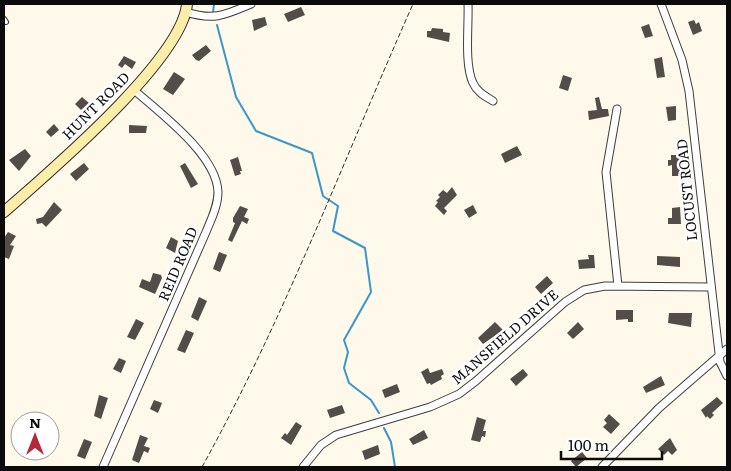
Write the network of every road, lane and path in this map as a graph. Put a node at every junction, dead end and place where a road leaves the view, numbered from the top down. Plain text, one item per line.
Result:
1 (251, 4) edge
2 (413, 4) edge
3 (468, 4) edge
4 (661, 4) edge
5 (186, 8) edge
6 (134, 90) junction
7 (494, 101) dead end
8 (617, 109) dead end
9 (4, 212) edge
10 (618, 286) junction
11 (710, 287) junction
12 (727, 349) edge
13 (720, 356) junction
14 (727, 376) edge
15 (103, 467) edge
16 (202, 467) edge
17 (304, 467) edge
18 (602, 467) edge

1 - 5 street
2 - 16 path
3 - 7 street
4 - 11 street, LOCUST ROAD
5 - 6 street, HUNT ROAD
6 - 9 street, HUNT ROAD
6 - 15 street, REID ROAD
8 - 10 street
10 - 11 street, MANSFIELD DRIVE
10 - 17 street, MANSFIELD DRIVE
11 - 13 street, LOCUST ROAD
12 - 13 street
13 - 14 street, LOCUST ROAD
13 - 18 street

